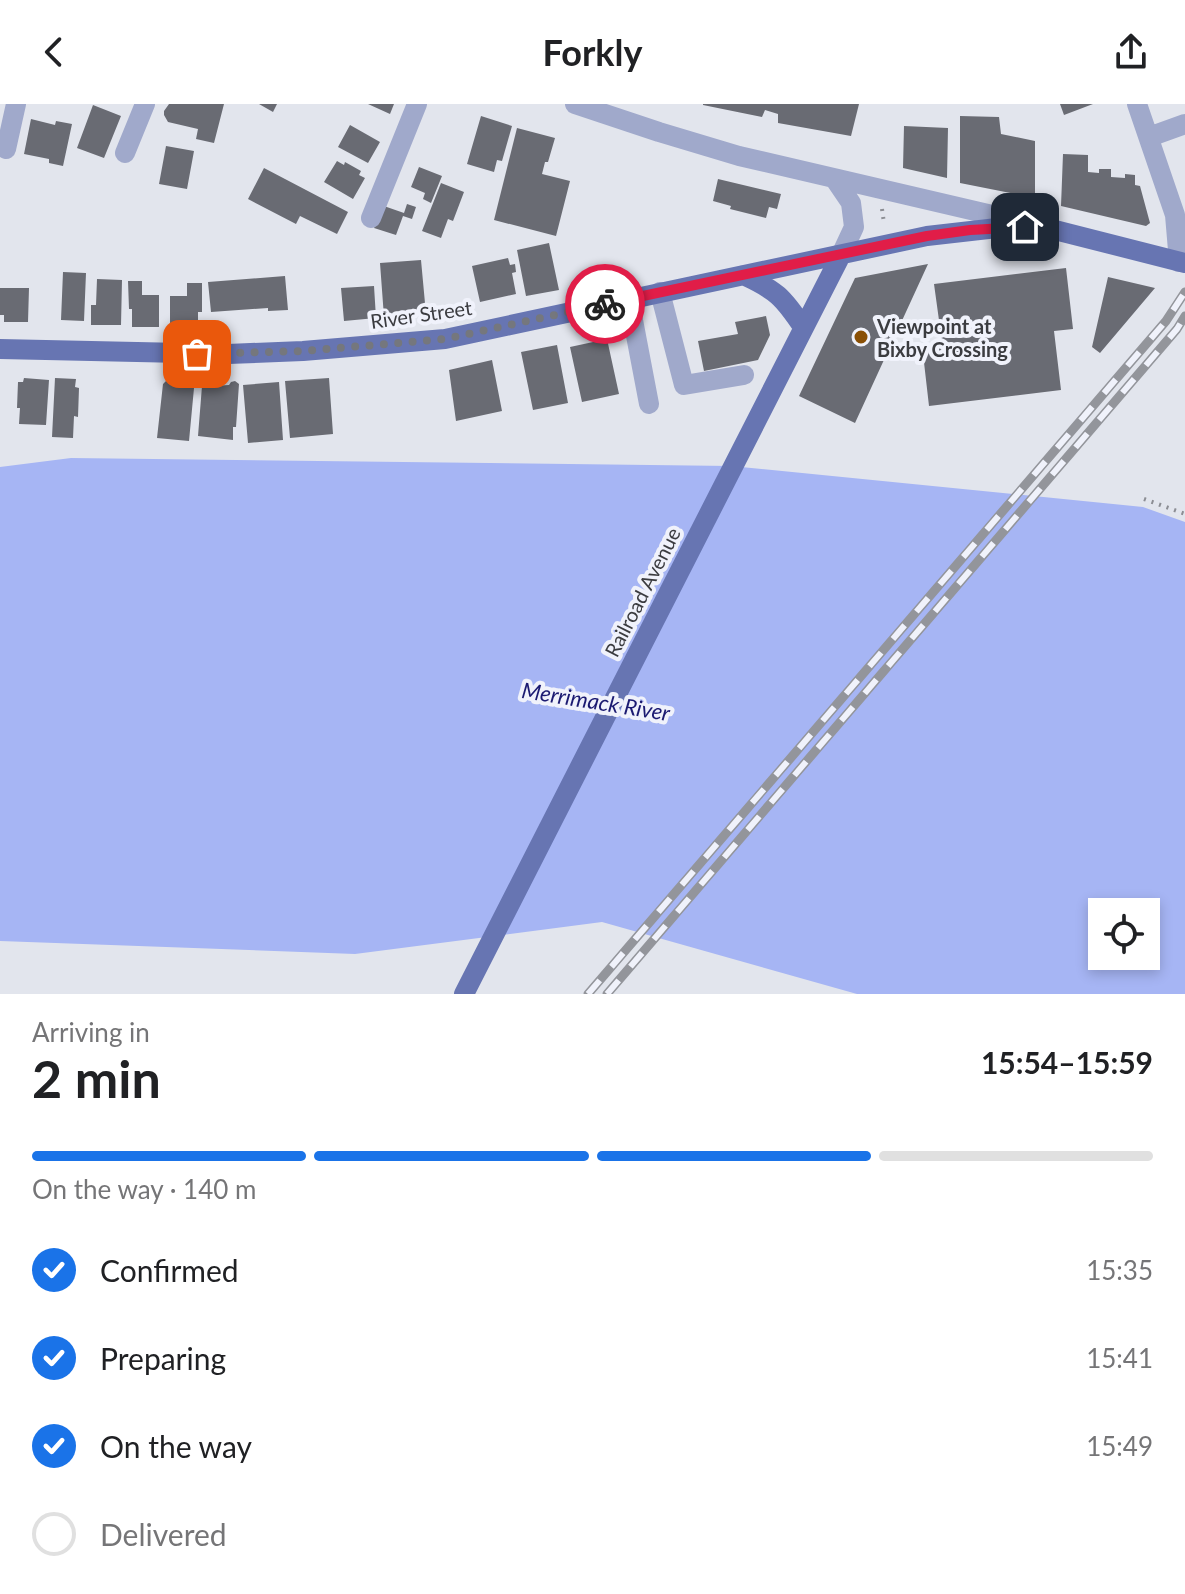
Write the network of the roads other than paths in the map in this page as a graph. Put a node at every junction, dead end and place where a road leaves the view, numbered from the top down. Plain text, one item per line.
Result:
1 (16, 104) edge
2 (145, 104) edge
3 (417, 104) edge
4 (575, 104) edge
5 (1137, 104) edge
6 (1185, 124) edge
7 (1149, 137) junction
8 (6, 149) dead end
9 (125, 153) dead end
10 (834, 178) junction
11 (371, 218) dead end
12 (1043, 227) junction
13 (841, 255) junction
14 (1182, 262) edge
15 (743, 275) junction
16 (660, 292) junction
17 (629, 299) junction
18 (802, 329) junction
19 (674, 345) junction
20 (0, 349) edge
21 (639, 350) junction
22 (744, 375) dead end
23 (649, 404) dead end
24 (464, 994) edge

1 - 8 street
2 - 9 street
3 - 11 street
4 - 10 street
5 - 7 street
6 - 7 street
7 - 14 street
10 - 12 street
10 - 13 street
12 - 13 main road, River Street
12 - 14 main road, River Street
13 - 15 main road, River Street
13 - 18 main road, Railroad Avenue
15 - 16 main road, River Street
15 - 18 main road
16 - 17 main road, River Street
16 - 19 street
17 - 20 main road, River Street
17 - 21 street
18 - 24 main road, Railroad Avenue
19 - 21 street
19 - 22 street
21 - 23 street

